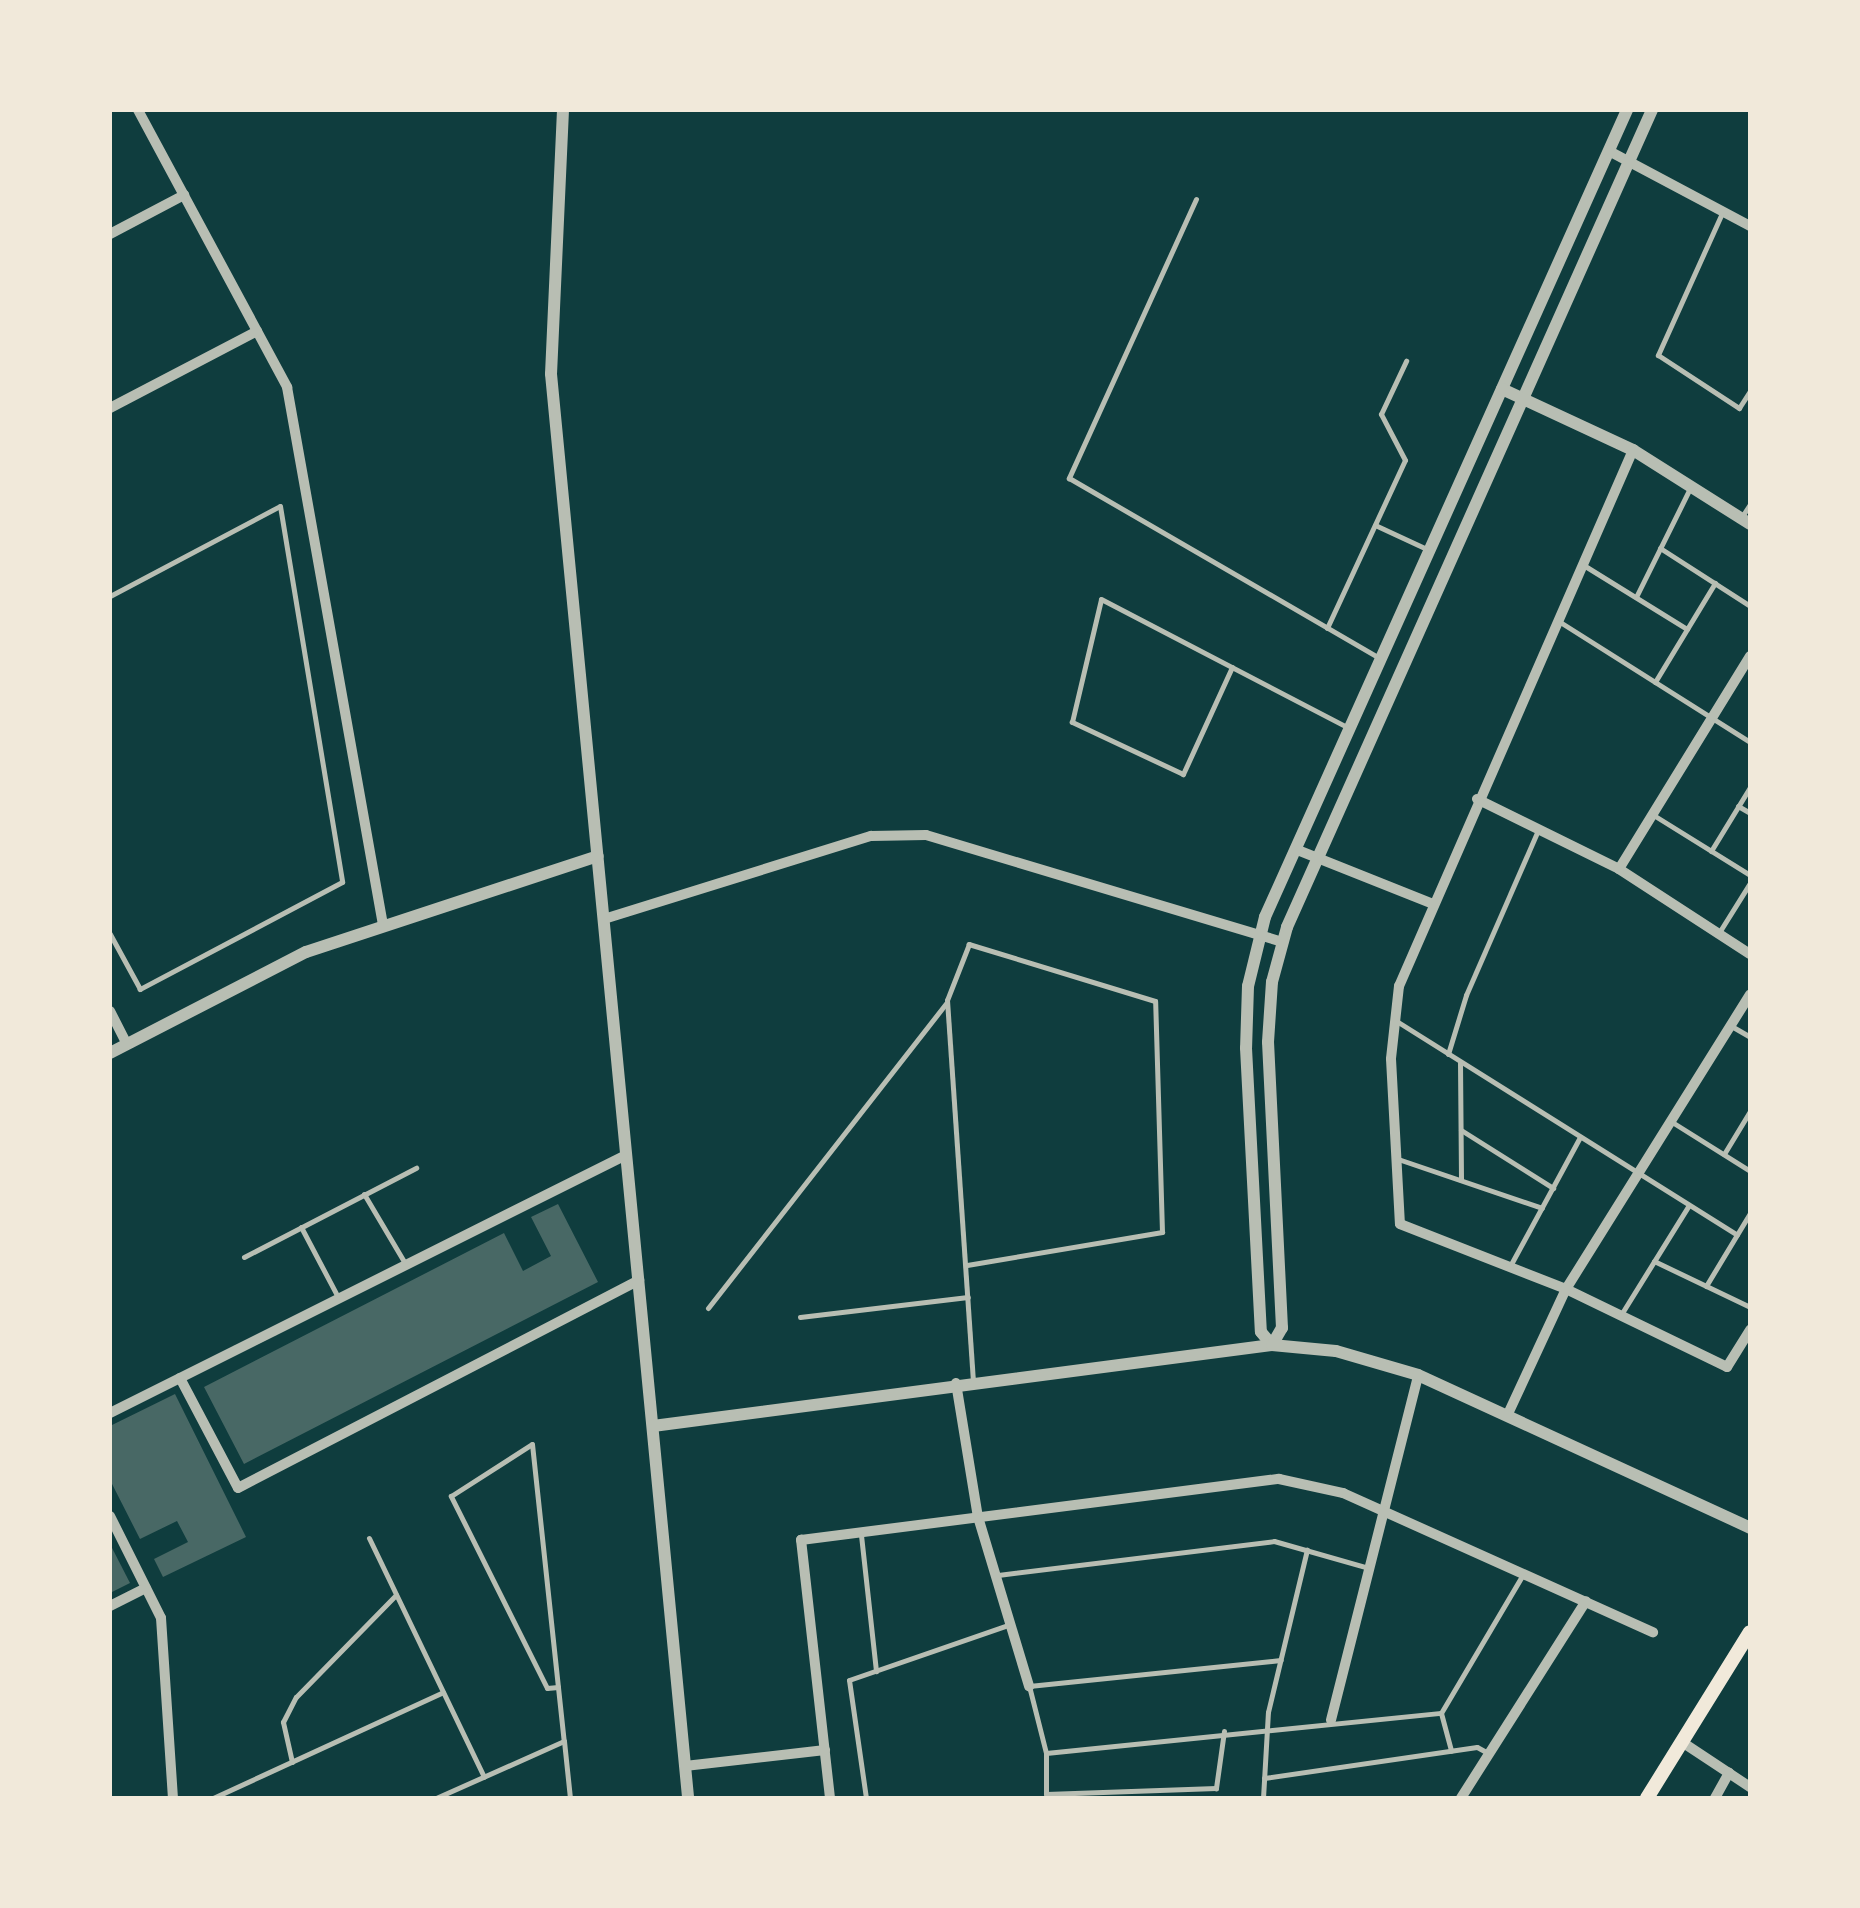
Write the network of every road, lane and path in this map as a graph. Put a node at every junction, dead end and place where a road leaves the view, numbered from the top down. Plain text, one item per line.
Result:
1 (138, 110) edge
2 (562, 110) edge
3 (1628, 110) edge
4 (1652, 110) edge
5 (1609, 151) junction
6 (1629, 161) junction
7 (184, 195) junction
8 (1196, 199) dead end
9 (1723, 210) junction
10 (1750, 226) edge
11 (110, 234) edge
12 (258, 331) junction
13 (1406, 361) dead end
14 (1502, 389) junction
15 (1750, 391) edge
16 (1521, 398) junction
17 (110, 408) edge
18 (1634, 450) junction
19 (1691, 486) junction
20 (1750, 504) edge
21 (1746, 521) edge
22 (1376, 525) junction
23 (1660, 548) junction
24 (1430, 550) junction
25 (1582, 564) junction
26 (1715, 584) junction
27 (110, 596) edge
28 (1636, 597) junction
29 (1750, 606) edge
30 (1557, 620) junction
31 (1328, 628) junction
32 (1687, 629) junction
33 (1381, 659) junction
34 (1748, 664) edge
35 (1232, 667) junction
36 (1655, 682) junction
37 (1712, 718) junction
38 (1350, 728) junction
39 (1750, 742) edge
40 (1750, 787) edge
41 (1477, 799) junction
42 (1738, 806) junction
43 (1750, 814) edge
44 (1652, 815) junction
45 (1538, 829) junction
46 (1295, 849) junction
47 (1711, 851) junction
48 (598, 856) junction
49 (1317, 858) junction
50 (1619, 869) junction
51 (1750, 875) edge
52 (1750, 883) edge
53 (1433, 904) junction
54 (604, 919) junction
55 (383, 925) junction
56 (110, 934) edge
57 (1719, 934) junction
58 (1260, 935) junction
59 (1283, 942) junction
60 (1750, 954) edge
61 (1750, 995) edge
62 (948, 1000) junction
63 (110, 1012) edge
64 (1396, 1021) junction
65 (1731, 1025) junction
66 (1750, 1038) edge
67 (127, 1044) junction
68 (110, 1053) edge
69 (1448, 1054) junction
70 (1460, 1062) junction
71 (1750, 1111) edge
72 (1670, 1120) junction
73 (1461, 1130) junction
74 (1580, 1137) junction
75 (1724, 1154) junction
76 (626, 1155) junction
77 (1396, 1158) junction
78 (416, 1168) dead end
79 (1750, 1171) edge
80 (1636, 1172) junction
81 (1461, 1180) junction
82 (1553, 1188) junction
83 (364, 1194) junction
84 (1688, 1205) junction
85 (1542, 1208) junction
86 (1750, 1212) edge
87 (301, 1227) junction
88 (1737, 1235) junction
89 (244, 1257) dead end
90 (1654, 1261) junction
91 (966, 1264) junction
92 (406, 1265) junction
93 (1510, 1267) junction
94 (639, 1280) junction
95 (1706, 1286) junction
96 (1566, 1289) junction
97 (968, 1297) junction
98 (339, 1299) junction
99 (1750, 1307) edge
100 (708, 1308) dead end
101 (1620, 1316) junction
102 (800, 1317) dead end
103 (1750, 1330) edge
104 (1272, 1345) junction
105 (1418, 1375) junction
106 (180, 1378) junction
107 (973, 1381) junction
108 (956, 1383) junction
109 (110, 1413) edge
110 (1507, 1416) junction
111 (653, 1426) junction
112 (1384, 1511) junction
113 (110, 1516) edge
114 (978, 1517) junction
115 (1750, 1528) edge
116 (860, 1532) junction
117 (369, 1538) dead end
118 (1307, 1550) junction
119 (1369, 1568) junction
120 (1523, 1574) junction
121 (996, 1576) junction
122 (146, 1588) junction
123 (396, 1595) junction
124 (1586, 1601) junction
125 (110, 1606) edge
126 (1010, 1624) junction
127 (1653, 1632) dead end
128 (1750, 1632) edge
129 (1281, 1660) junction
130 (876, 1671) junction
131 (1029, 1686) junction
132 (558, 1687) junction
133 (443, 1692) junction
134 (1441, 1713) junction
135 (1331, 1720) junction
136 (1268, 1725) junction
137 (1224, 1730) junction
138 (564, 1741) junction
139 (1682, 1742) junction
140 (825, 1750) junction
141 (1451, 1751) junction
142 (1046, 1752) junction
143 (1489, 1754) junction
144 (292, 1762) junction
145 (685, 1766) junction
146 (1729, 1773) junction
147 (484, 1777) junction
148 (1264, 1778) junction
149 (1750, 1787) edge
150 (1194, 1789) junction
151 (173, 1798) edge
152 (213, 1798) edge
153 (436, 1798) edge
154 (570, 1798) edge
155 (688, 1798) edge
156 (830, 1798) edge
157 (866, 1798) edge
158 (1193, 1798) edge
159 (1263, 1798) edge
160 (1461, 1798) edge
161 (1647, 1798) edge
162 (1715, 1798) edge

1 - 7 street
2 - 48 street
3 - 5 street
4 - 6 street
5 - 6 street
5 - 14 street
6 - 9 street
6 - 16 street
7 - 11 street
7 - 12 street
8 - 31 lane
9 - 10 street
9 - 15 lane
12 - 17 street
12 - 55 street
13 - 22 lane
14 - 16 street
14 - 24 street
16 - 18 street
16 - 49 street
18 - 19 street
18 - 25 street
19 - 21 street
19 - 23 lane
20 - 21 lane
22 - 24 lane
22 - 31 lane
23 - 26 lane
23 - 28 lane
24 - 33 street
25 - 28 lane
25 - 30 street
26 - 29 lane
26 - 32 lane
27 - 56 lane
28 - 32 lane
30 - 36 lane
30 - 41 street
31 - 33 lane
32 - 36 lane
33 - 38 street
34 - 37 street
35 - 35 lane
35 - 38 lane
36 - 37 lane
37 - 39 lane
37 - 44 street
38 - 46 street
40 - 42 lane
41 - 45 street
41 - 53 street
42 - 43 lane
42 - 47 lane
44 - 47 lane
44 - 50 street
45 - 50 street
45 - 69 lane
46 - 49 street
46 - 58 street
47 - 51 lane
48 - 54 street
48 - 55 street
49 - 53 street
49 - 59 street
50 - 57 street
52 - 57 lane
53 - 64 street
54 - 58 street
54 - 76 street
55 - 67 street
57 - 60 street
58 - 59 street
58 - 104 street
59 - 104 street
61 - 65 street
62 - 91 lane
62 - 91 lane
62 - 100 lane
63 - 67 street
64 - 69 lane
64 - 77 street
65 - 66 lane
65 - 72 street
67 - 68 street
69 - 70 lane
70 - 73 lane
70 - 74 lane
71 - 75 lane
72 - 75 lane
72 - 80 street
73 - 81 lane
73 - 82 lane
74 - 80 lane
74 - 82 lane
75 - 79 lane
76 - 92 street
76 - 94 street
77 - 81 lane
77 - 93 street
78 - 83 lane
80 - 84 lane
80 - 96 street
81 - 85 lane
82 - 85 lane
83 - 87 lane
83 - 92 lane
84 - 88 lane
84 - 90 lane
85 - 93 lane
86 - 88 lane
87 - 89 lane
87 - 98 lane
88 - 95 lane
90 - 95 lane
90 - 101 lane
91 - 97 lane
92 - 98 street
93 - 96 street
94 - 106 street
94 - 111 street
95 - 99 lane
96 - 101 street
96 - 110 street
97 - 102 lane
97 - 107 lane
98 - 106 street
101 - 103 street
104 - 105 street
104 - 107 street
105 - 110 street
105 - 112 street
106 - 109 street
107 - 108 street
108 - 111 street
108 - 114 street
110 - 115 street
111 - 145 street
112 - 114 street
112 - 119 street
112 - 120 street
113 - 122 street
114 - 116 street
114 - 121 street
116 - 130 lane
116 - 140 street
117 - 123 lane
118 - 119 lane
118 - 121 lane
118 - 129 lane
119 - 135 street
120 - 124 street
120 - 134 lane
121 - 126 street
122 - 125 street
122 - 151 street
123 - 133 lane
123 - 144 lane
124 - 127 street
124 - 143 street
126 - 130 lane
126 - 131 street
128 - 139 main road
129 - 131 lane
129 - 136 lane
130 - 157 lane
131 - 142 lane
132 - 132 lane
132 - 138 lane
133 - 144 lane
133 - 147 lane
134 - 135 lane
134 - 141 lane
135 - 136 lane
136 - 137 lane
136 - 148 lane
137 - 142 lane
137 - 150 lane
138 - 147 lane
138 - 154 lane
139 - 146 street
139 - 161 main road
140 - 145 street
140 - 156 street
141 - 143 lane
141 - 148 lane
142 - 150 lane
143 - 160 street
144 - 152 lane
145 - 155 street
146 - 149 street
146 - 162 street
147 - 153 lane
148 - 159 lane
150 - 158 lane

